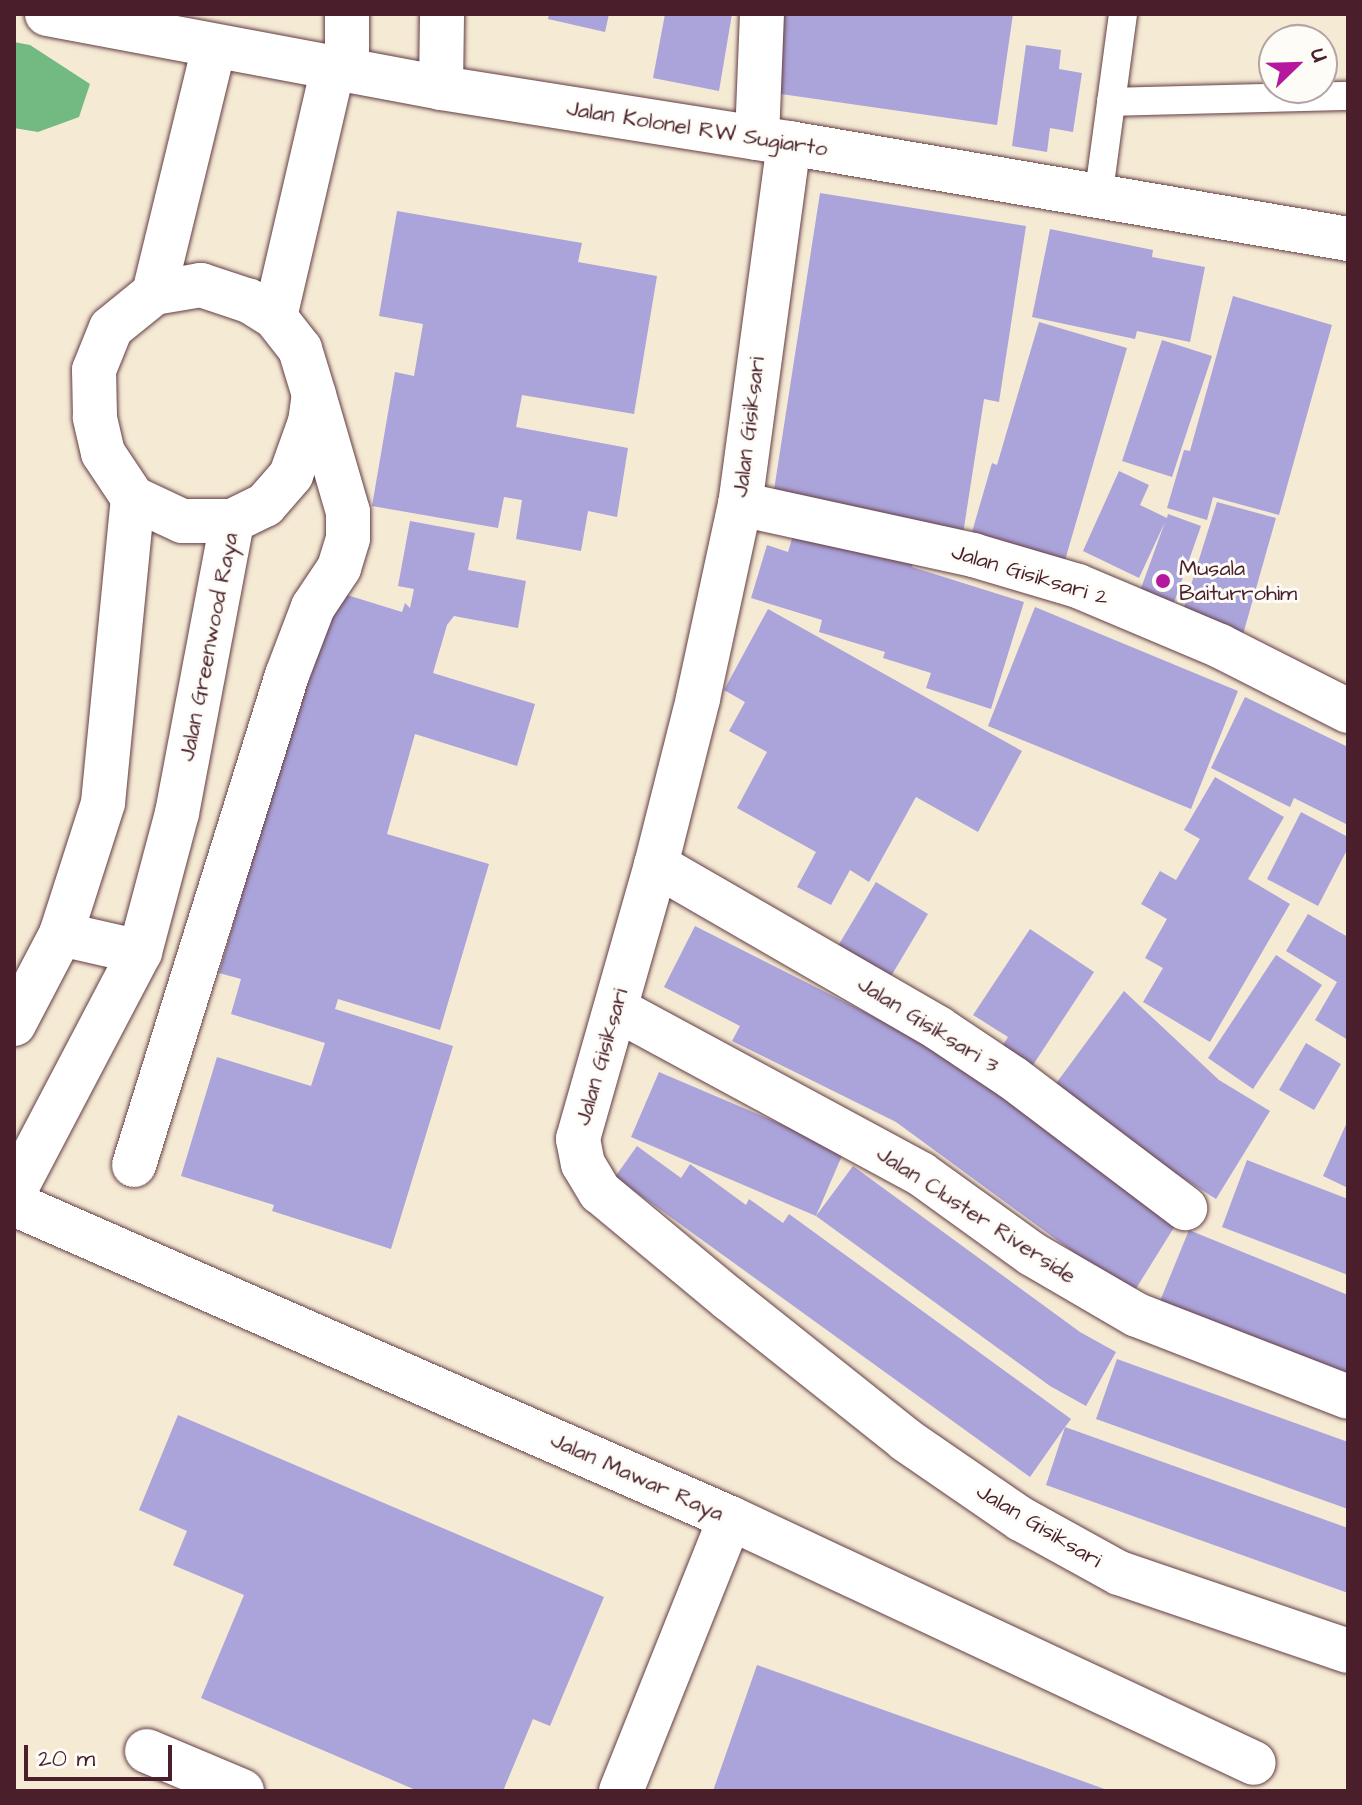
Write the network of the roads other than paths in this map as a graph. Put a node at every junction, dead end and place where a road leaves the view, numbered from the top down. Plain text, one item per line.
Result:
1 (47, 14) edge
2 (347, 14) edge
3 (442, 14) edge
4 (762, 14) edge
5 (1123, 14) edge
6 (214, 46) junction
7 (340, 69) junction
8 (441, 88) junction
9 (1348, 96) edge
10 (1111, 102) junction
11 (773, 141) junction
12 (1098, 199) junction
13 (1348, 239) edge
14 (154, 293) junction
15 (275, 317) junction
16 (314, 395) junction
17 (133, 498) junction
18 (740, 504) junction
19 (232, 521) junction
20 (1348, 711) edge
21 (656, 865) junction
22 (61, 934) junction
23 (140, 952) junction
24 (616, 1009) junction
25 (14, 1024) edge
26 (134, 1165) dead end
27 (14, 1192) edge
28 (14, 1204) edge
29 (1185, 1208) dead end
30 (1348, 1397) edge
31 (730, 1518) junction
32 (1348, 1651) edge
33 (147, 1751) dead end
34 (1254, 1763) dead end
35 (242, 1791) edge
36 (621, 1791) edge

1 - 6 street, Jalan Kolonel RW Sugiarto
2 - 7 street
3 - 8 street
4 - 11 street, Jalan Gisiksari
5 - 10 lane
6 - 7 street, Jalan Kolonel RW Sugiarto
6 - 14 street
7 - 8 street, Jalan Kolonel RW Sugiarto
7 - 15 street
8 - 11 street, Jalan Kolonel RW Sugiarto
9 - 10 lane
10 - 12 lane
11 - 12 street, Jalan Kolonel RW Sugiarto
11 - 18 street, Jalan Gisiksari
12 - 13 street, Jalan Kolonel RW Sugiarto
14 - 15 street
14 - 17 street
15 - 16 street, Jalan Greenwood Raya
16 - 19 street, Jalan Greenwood Raya
16 - 26 street
17 - 19 street
17 - 22 street
18 - 20 street, Jalan Gisiksari 2
18 - 21 street, Jalan Gisiksari
19 - 23 street, Jalan Greenwood Raya
21 - 24 street, Jalan Gisiksari
21 - 29 street, Jalan Gisiksari 3
22 - 23 street
22 - 25 street
23 - 27 street, Jalan Greenwood Raya
24 - 30 street, Jalan Cluster Riverside
24 - 32 street, Jalan Gisiksari
28 - 31 street, Jalan Mawar Raya
31 - 34 street, Jalan Mawar Raya
31 - 36 street
33 - 35 street

